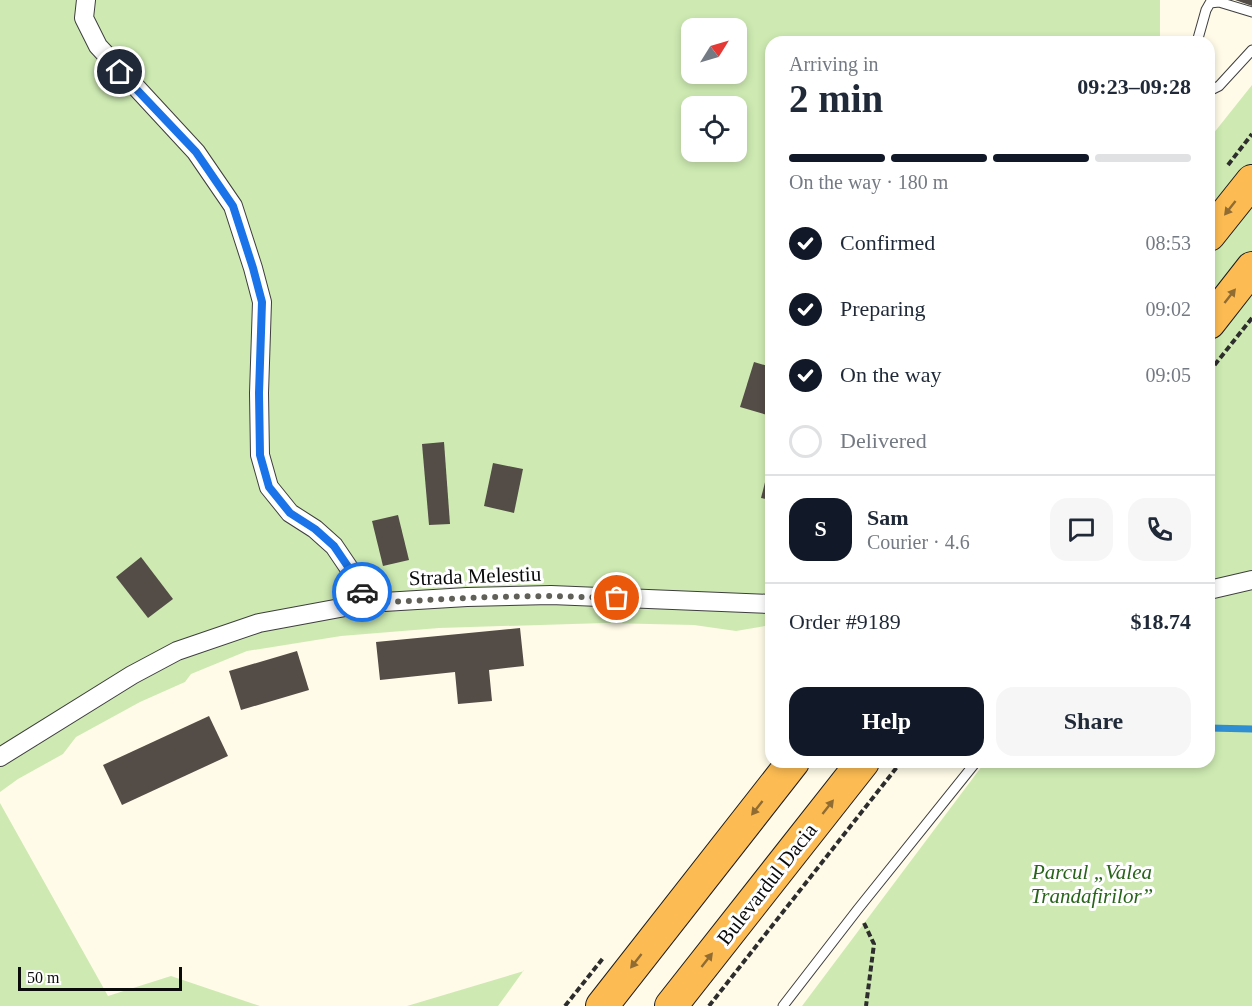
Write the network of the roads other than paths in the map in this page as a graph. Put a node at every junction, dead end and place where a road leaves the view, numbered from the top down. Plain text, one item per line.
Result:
1 (86, 0) edge
2 (1252, 12) edge
3 (1199, 36) edge
4 (1252, 50) edge
5 (1215, 88) edge
6 (1238, 176) edge
7 (1215, 224) edge
8 (1252, 268) edge
9 (1215, 315) edge
10 (1252, 579) edge
11 (1215, 588) edge
12 (367, 603) junction
13 (765, 604) edge
14 (0, 757) edge
15 (788, 768) edge
16 (858, 768) edge
17 (971, 768) edge
18 (602, 1006) edge
19 (671, 1006) edge
20 (783, 1006) edge

1 - 12 street
2 - 3 lane
4 - 5 lane
6 -> 7 highway
9 -> 8 highway
10 - 11 street
12 - 13 street, Strada Melestiu
12 - 14 street, Strada Melestiu
15 -> 18 highway
19 -> 16 highway, Bulevardul Dacia
17 - 20 lane

